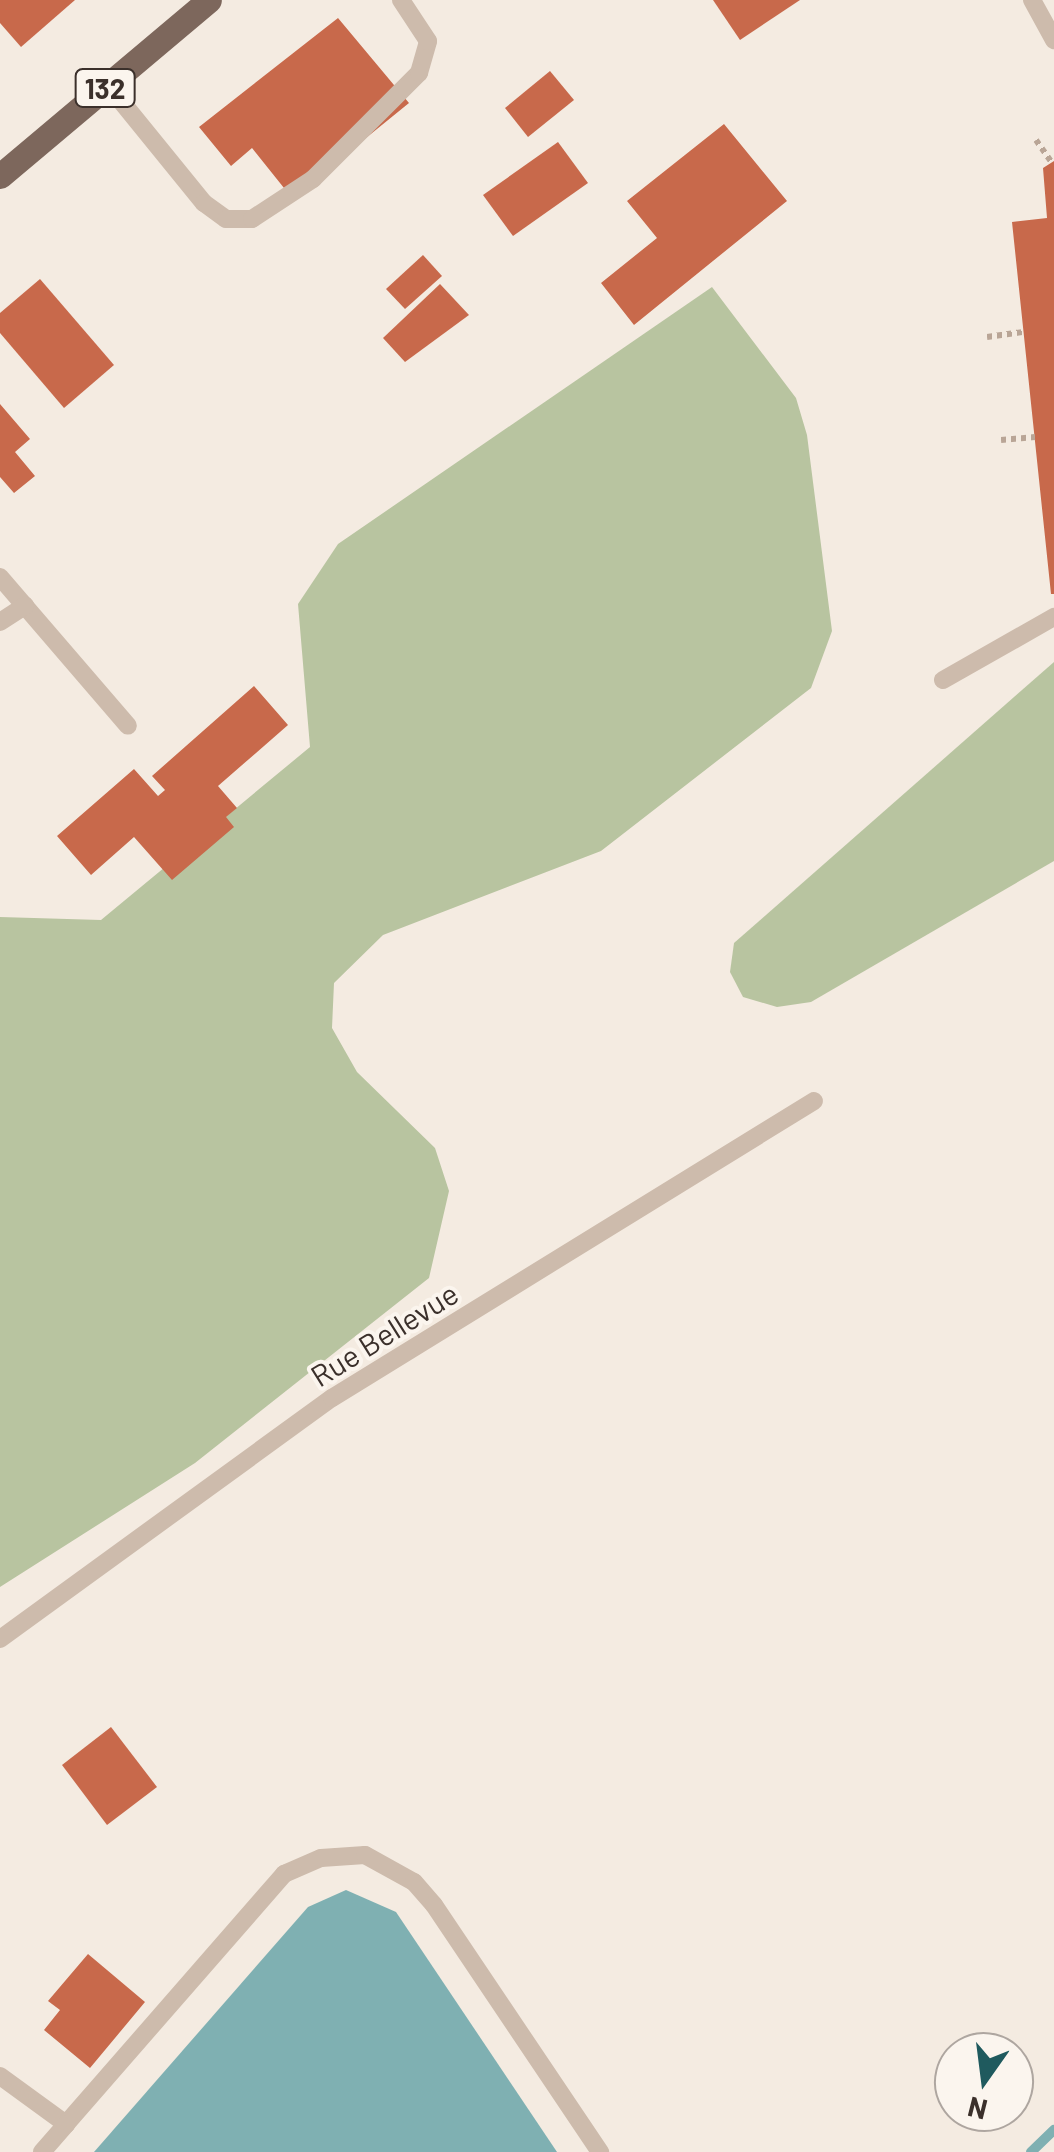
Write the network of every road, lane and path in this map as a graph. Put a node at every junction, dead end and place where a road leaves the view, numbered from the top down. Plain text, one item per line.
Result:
1 (210, 0) edge
2 (401, 0) edge
3 (1032, 0) edge
4 (1054, 39) edge
5 (108, 85) junction
6 (1036, 140) dead end
7 (1052, 163) edge
8 (0, 176) edge
9 (1024, 332) dead end
10 (987, 336) dead end
11 (1035, 437) dead end
12 (1001, 440) dead end
13 (0, 576) edge
14 (25, 606) junction
15 (1054, 618) edge
16 (0, 622) edge
17 (944, 680) dead end
18 (128, 726) dead end
19 (814, 1102) dead end
20 (0, 1639) edge
21 (0, 2076) edge
22 (66, 2124) junction
23 (42, 2152) edge
24 (600, 2152) edge

1 - 5 main road, 132
2 - 5 lane
3 - 4 lane
5 - 8 main road, 132
6 - 7 path
9 - 10 path
11 - 12 path
13 - 14 lane
14 - 16 lane
14 - 18 lane
15 - 17 lane
19 - 20 lane, Rue Bellevue
21 - 22 lane
22 - 23 lane
22 - 24 lane

